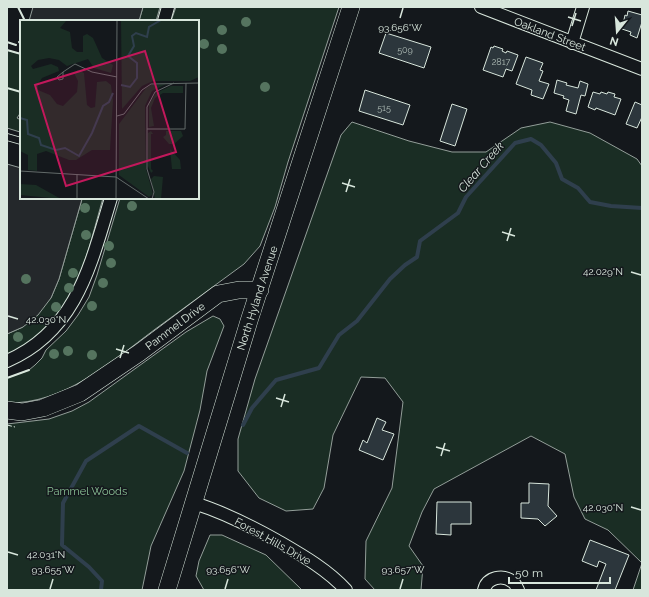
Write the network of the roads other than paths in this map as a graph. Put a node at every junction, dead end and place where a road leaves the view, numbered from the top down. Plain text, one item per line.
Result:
1 (168, 7) edge
2 (351, 7) edge
3 (481, 7) edge
4 (583, 7) edge
5 (164, 20) edge
6 (572, 43) junction
7 (642, 69) edge
8 (7, 137) edge
9 (20, 141) edge
10 (111, 199) edge
11 (260, 290) junction
12 (7, 361) edge
13 (7, 410) edge
14 (194, 503) junction
15 (167, 590) edge
16 (346, 590) edge
17 (484, 590) edge
18 (518, 590) edge

1 - 5 street
2 - 11 main road, North Hyland Avenue
3 - 6 street, Oakland Street
4 - 6 street
6 - 7 street, Oakland Street
8 - 9 lane
10 - 12 street
11 - 13 main road, Pammel Drive
11 - 14 main road, North Hyland Avenue
14 - 15 main road, North Hyland Avenue
14 - 16 street, Forest Hills Drive
17 - 18 street

